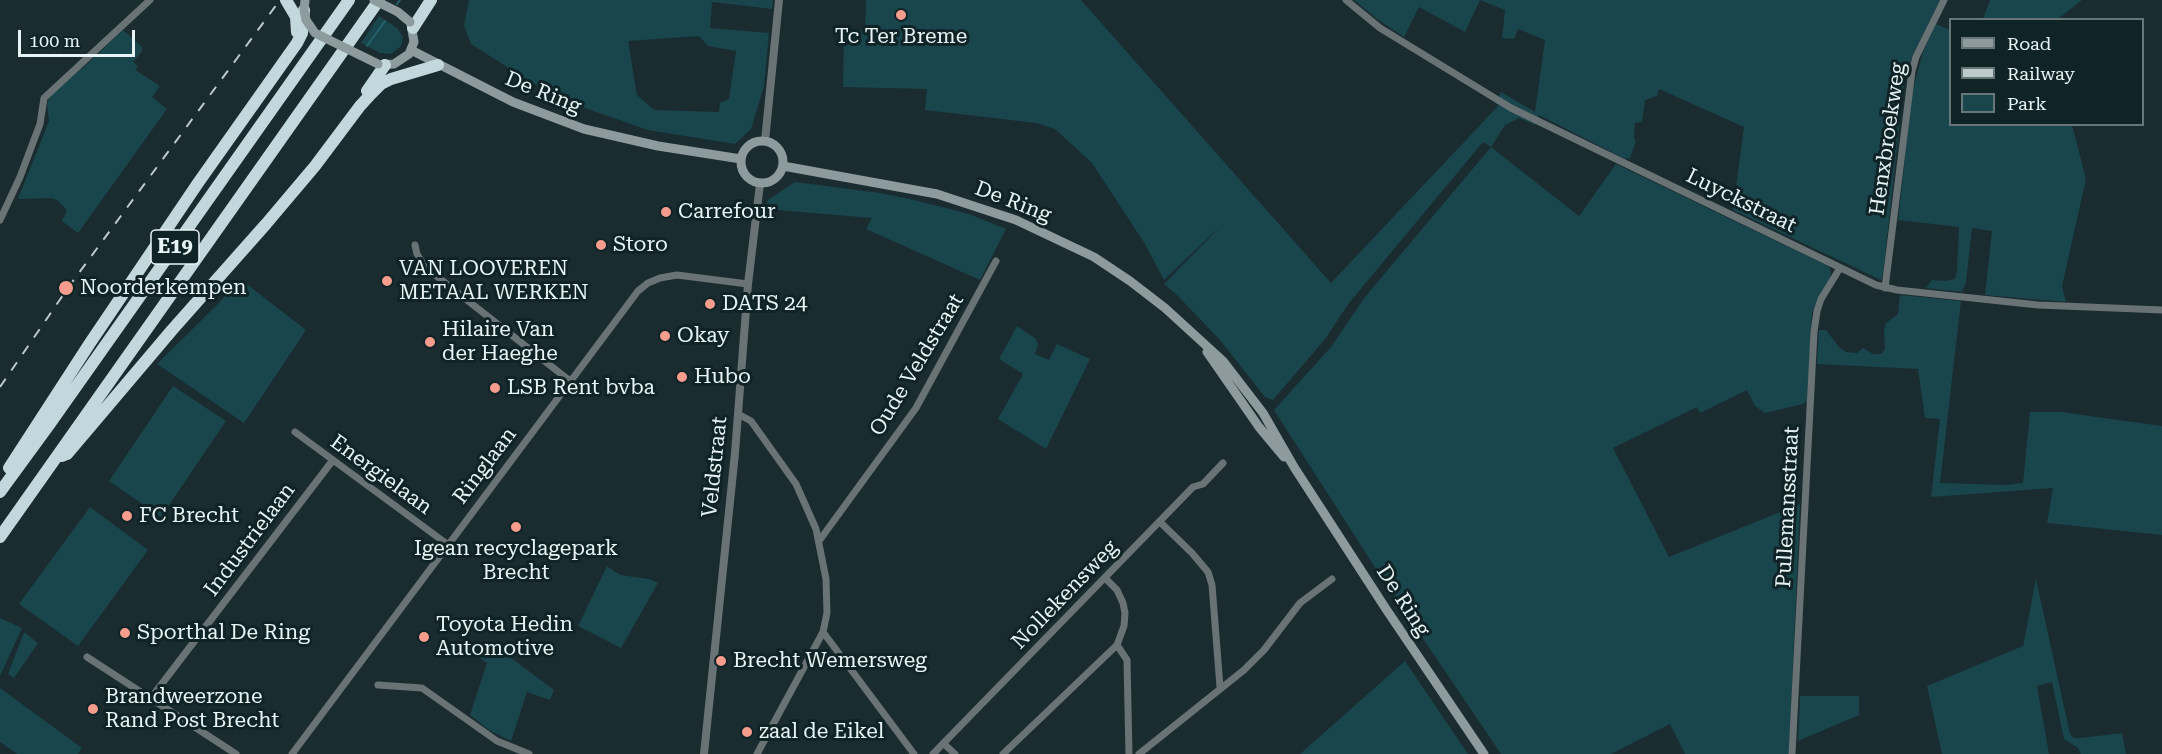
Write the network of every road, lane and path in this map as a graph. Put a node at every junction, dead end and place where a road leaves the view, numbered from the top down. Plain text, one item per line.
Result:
1 (150, 0) edge
2 (286, 0) edge
3 (349, 0) edge
4 (377, 0) edge
5 (431, 0) edge
6 (779, 0) edge
7 (1346, 0) edge
8 (1944, 0) edge
9 (305, 5) edge
10 (411, 25) junction
11 (297, 43) junction
12 (411, 50) junction
13 (381, 65) junction
14 (438, 65) junction
15 (360, 106) junction
16 (765, 141) junction
17 (741, 159) junction
18 (783, 166) junction
19 (760, 184) junction
20 (0, 219) edge
21 (415, 245) dead end
22 (996, 261) dead end
23 (1840, 268) junction
24 (748, 284) junction
25 (1885, 288) junction
26 (2162, 310) edge
27 (570, 381) junction
28 (738, 414) junction
29 (295, 432) dead end
30 (333, 460) junction
31 (53, 461) junction
32 (1223, 463) dead end
33 (0, 487) edge
34 (0, 492) edge
35 (1160, 522) junction
36 (0, 537) edge
37 (819, 541) junction
38 (447, 544) junction
39 (1106, 578) junction
40 (1332, 579) dead end
41 (823, 632) junction
42 (1117, 645) junction
43 (87, 657) dead end
44 (378, 685) dead end
45 (1220, 687) junction
46 (151, 698) junction
47 (944, 744) junction
48 (236, 754) edge
49 (293, 754) edge
50 (525, 754) edge
51 (704, 754) edge
52 (757, 754) edge
53 (914, 754) edge
54 (933, 754) edge
55 (955, 754) edge
56 (1003, 754) edge
57 (1129, 754) edge
58 (1139, 754) edge
59 (1484, 754) edge
60 (1792, 754) edge

1 - 20 street
2 - 11 highway
3 - 34 highway, E19
4 - 10 main road, bridge
4 - 31 highway, E19
5 - 10 highway
6 - 16 street
7 - 23 street, Luyckstraat
8 - 25 street, Henxbroekweg
9 - 11 highway
9 - 13 main road, bridge
10 - 12 main road
11 - 33 highway
12 - 13 main road
12 - 14 main road, De Ring
13 - 15 highway
14 - 15 highway
14 - 17 main road, De Ring
15 - 31 highway
16 - 17 main road
16 - 18 main road
17 - 19 main road
18 - 19 main road
18 - 59 main road, De Ring
19 - 24 street, Veldstraat
21 - 27 street
22 - 37 street, Oude Veldstraat
23 - 25 street, Luyckstraat
23 - 60 street, Pullemansstraat
24 - 27 street, Ringlaan
24 - 28 street, Veldstraat
25 - 26 street, Luyckstraat
27 - 38 street, Ringlaan
28 - 37 street
28 - 51 street, Veldstraat
29 - 30 street, Energielaan
30 - 38 street, Energielaan
30 - 46 street, Industrielaan
31 - 36 highway, E19
32 - 35 street, Nollekensweg
35 - 39 street, Nollekensweg
35 - 45 street
37 - 41 street
38 - 49 street, Ringlaan
39 - 42 street
39 - 47 street, Nollekensweg
40 - 45 street
41 - 52 street
41 - 53 street
42 - 56 street
42 - 57 street
43 - 46 street
44 - 50 street
45 - 58 street
46 - 48 street
47 - 54 street, Nollekensweg
47 - 55 street

